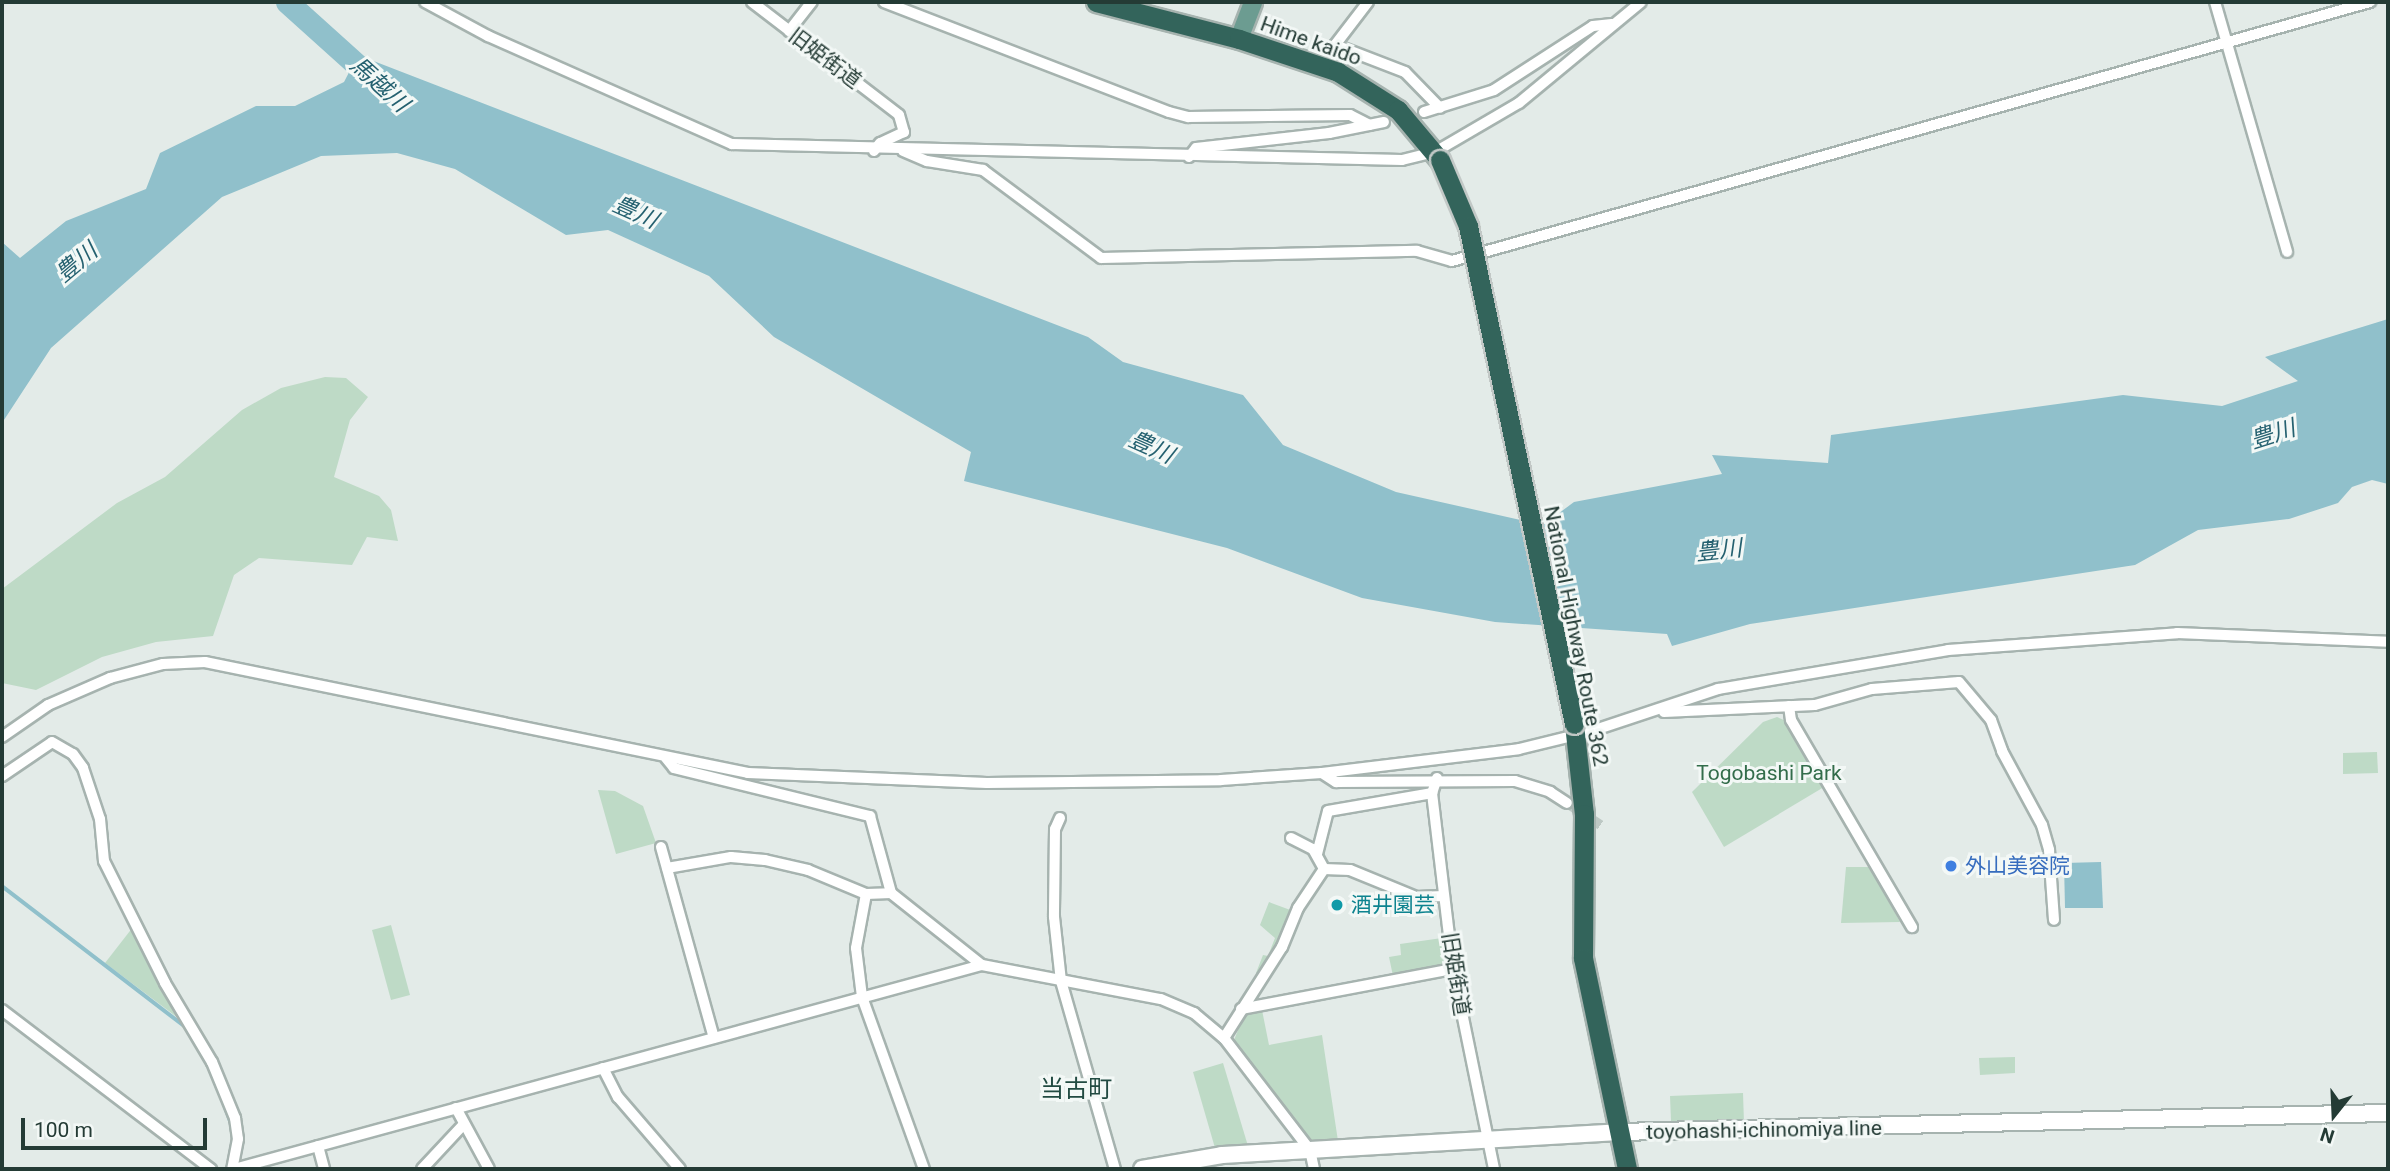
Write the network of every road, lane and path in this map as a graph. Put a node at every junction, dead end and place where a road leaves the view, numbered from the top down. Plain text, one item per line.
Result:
1 (425, 2) edge
2 (752, 2) edge
3 (812, 2) edge
4 (884, 2) edge
5 (1096, 2) edge
6 (1253, 2) edge
7 (1368, 2) edge
8 (1641, 2) edge
9 (2215, 2) edge
10 (2370, 2) edge
11 (1612, 24) junction
12 (789, 30) junction
13 (1238, 39) junction
14 (2225, 40) junction
15 (1440, 108) junction
16 (1424, 111) dead end
17 (1384, 122) dead end
18 (1370, 125) junction
19 (874, 151) junction
20 (903, 151) junction
21 (1437, 156) junction
22 (1188, 157) junction
23 (2287, 252) dead end
24 (2388, 642) edge
25 (1789, 706) junction
26 (1644, 714) junction
27 (1575, 729) junction
28 (2, 737) edge
29 (666, 758) junction
30 (1322, 774) junction
31 (2, 776) edge
32 (1437, 778) junction
33 (1432, 793) junction
34 (1567, 803) tunnel mouth
35 (1060, 818) dead end
36 (1291, 838) dead end
37 (661, 846) dead end
38 (1317, 854) junction
39 (667, 868) junction
40 (1324, 869) junction
41 (891, 893) junction
42 (866, 894) junction
43 (1444, 896) junction
44 (2054, 920) dead end
45 (1912, 927) dead end
46 (982, 965) junction
47 (1453, 970) junction
48 (1061, 981) junction
49 (862, 997) junction
50 (1241, 1009) junction
51 (2, 1010) edge
52 (714, 1038) junction
53 (1224, 1038) junction
54 (603, 1068) junction
55 (456, 1108) junction
56 (2388, 1113) edge
57 (463, 1125) junction
58 (1619, 1132) junction
59 (1488, 1142) junction
60 (318, 1146) junction
61 (1310, 1150) junction
62 (211, 1169) edge
63 (233, 1169) edge
64 (324, 1169) edge
65 (422, 1169) edge
66 (489, 1169) edge
67 (680, 1169) edge
68 (924, 1169) edge
69 (1115, 1169) edge
70 (1142, 1169) edge
71 (1314, 1169) edge
72 (1494, 1169) edge
73 (1627, 1169) edge

1 - 19 street
2 - 12 street, 旧姫街道
3 - 12 street
4 - 18 street
5 - 13 highway, Hime kaido
6 - 13 main road
7 - 15 street
8 - 11 street
9 - 14 street
10 - 14 street
11 - 15 street
11 - 21 street
12 - 19 street, 旧姫街道
13 - 21 highway, Hime kaido
14 - 20 street
14 - 23 street
15 - 16 street
17 - 18 street
18 - 22 street
19 - 20 street
20 - 22 street
21 - 22 street
21 - 27 highway, National Highway Route 362, bridge
24 - 26 street
25 - 26 street
25 - 44 street
25 - 45 street
26 - 27 street
27 - 30 street
27 - 58 highway, National Highway Route 362
28 - 29 street
29 - 30 street
29 - 41 street
30 - 32 street
31 - 63 street
32 - 33 street, 旧姫街道
32 - 34 street
33 - 38 street
33 - 43 street, 旧姫街道
35 - 48 street
36 - 38 street
37 - 39 street
38 - 40 street
39 - 42 street
39 - 52 street
40 - 43 street
40 - 50 street
41 - 42 street
41 - 46 street
42 - 49 street
43 - 47 street, 旧姫街道
46 - 48 street
46 - 49 street
47 - 50 street
47 - 59 street, 旧姫街道
48 - 53 street
48 - 69 street
49 - 52 street
49 - 68 street
50 - 53 street
51 - 62 street
52 - 54 street
53 - 61 street
54 - 55 street
54 - 67 street
55 - 57 street
55 - 60 street
56 - 58 main road, toyohashi-ichinomiya line
57 - 65 street
57 - 66 street
58 - 59 main road, toyohashi-ichinomiya line
58 - 73 highway, National Highway Route 362
59 - 61 main road, toyohashi-ichinomiya line
59 - 72 street, 旧姫街道
60 - 63 street
60 - 64 street
61 - 70 main road, toyohashi-ichinomiya line
61 - 71 street

